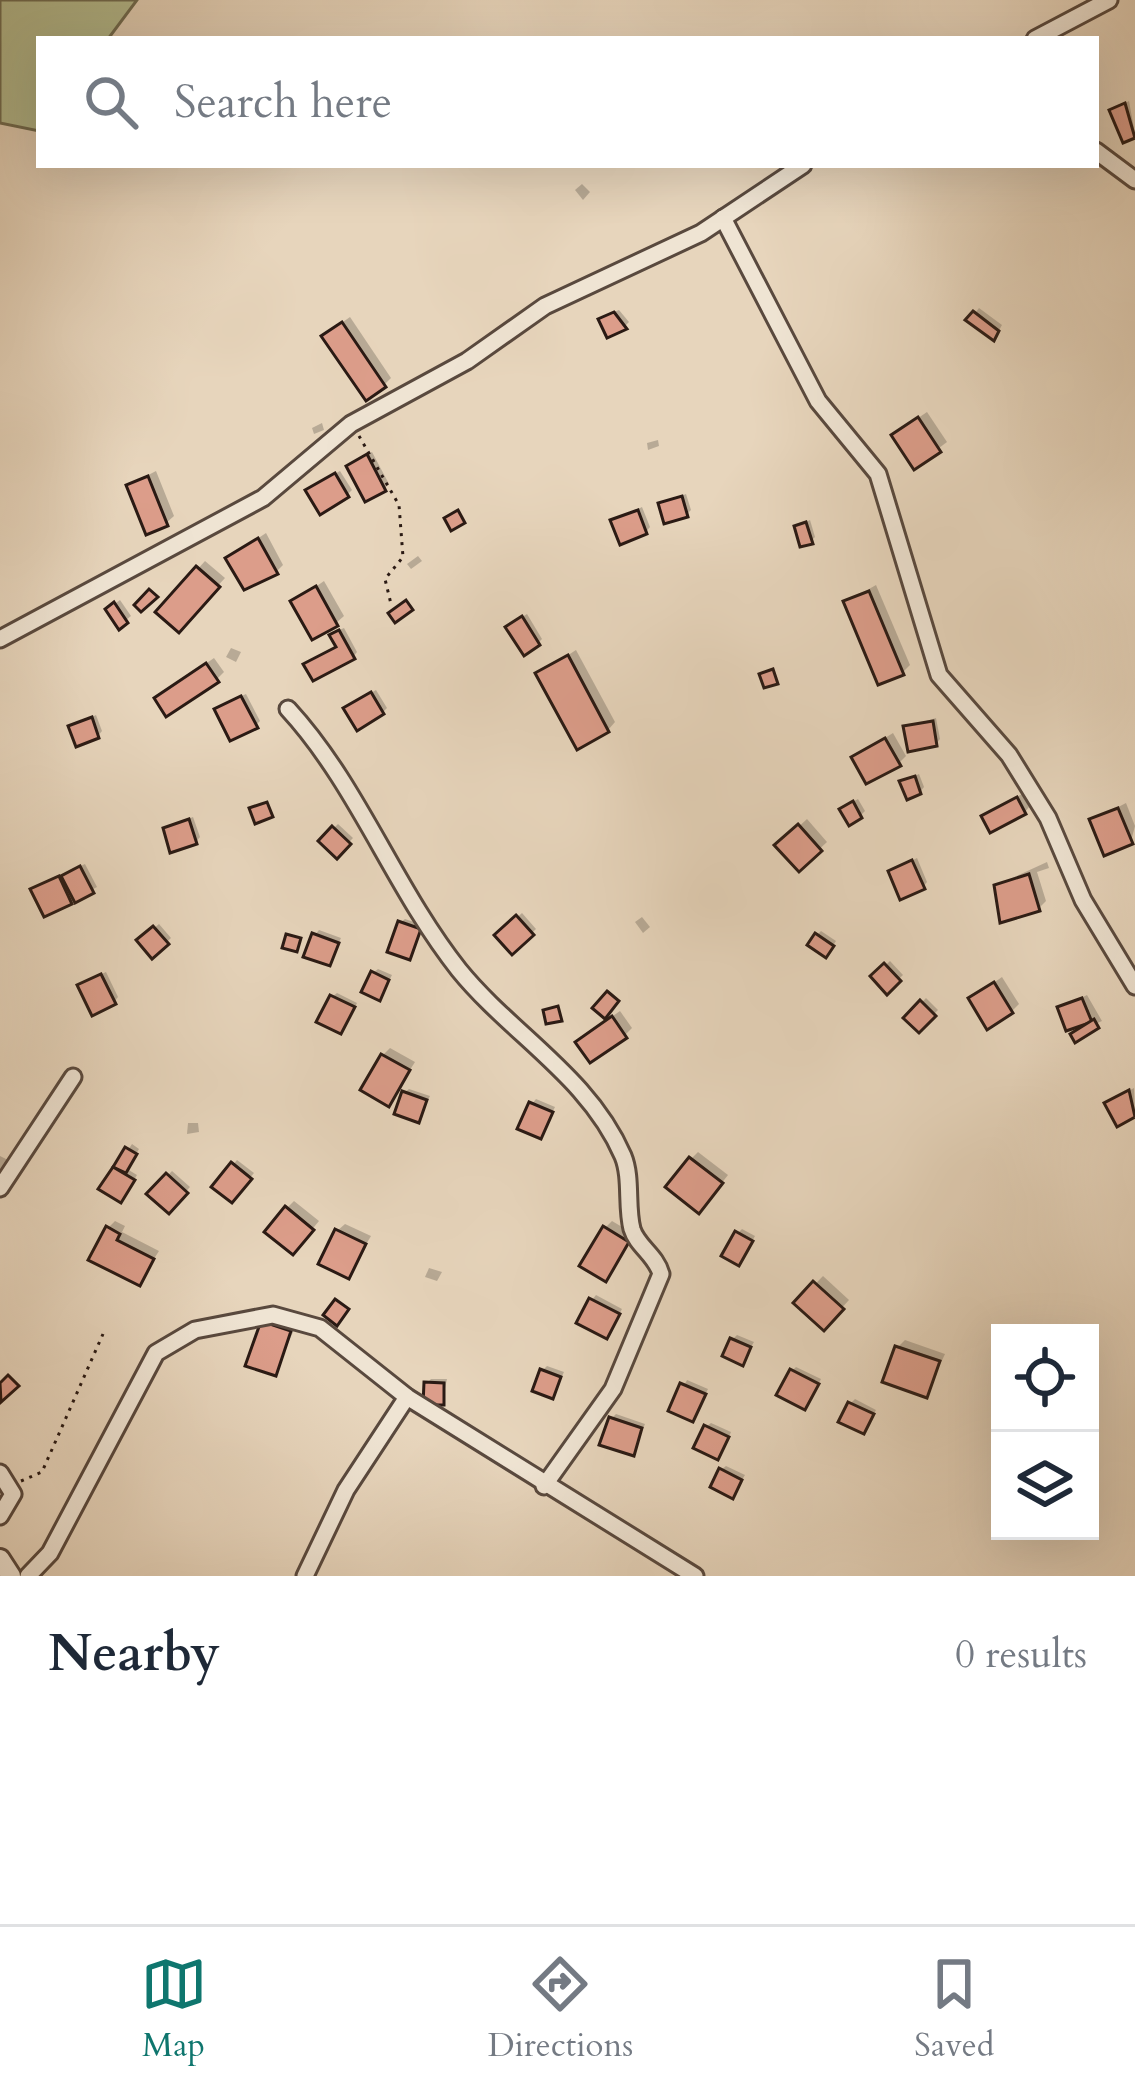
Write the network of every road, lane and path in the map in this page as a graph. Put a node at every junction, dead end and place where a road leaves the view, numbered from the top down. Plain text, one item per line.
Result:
1 (1109, 0) edge
2 (1042, 36) edge
3 (1099, 153) edge
4 (798, 168) edge
5 (1135, 180) edge
6 (723, 218) junction
7 (351, 424) junction
8 (391, 604) dead end
9 (0, 639) edge
10 (288, 709) dead end
11 (1135, 986) edge
12 (73, 1077) dead end
13 (0, 1188) edge
14 (103, 1334) dead end
15 (406, 1397) junction
16 (4, 1479) edge
17 (544, 1486) junction
18 (0, 1516) edge
19 (0, 1559) edge
20 (10, 1576) edge
21 (28, 1576) edge
22 (304, 1576) edge
23 (695, 1576) edge

1 - 2 street
3 - 5 street
4 - 6 street
6 - 7 street
6 - 11 street
7 - 8 path
7 - 9 street
10 - 17 street
12 - 13 street
14 - 16 path
15 - 17 street
15 - 21 street
15 - 22 street
16 - 18 street
17 - 23 street
19 - 20 street

